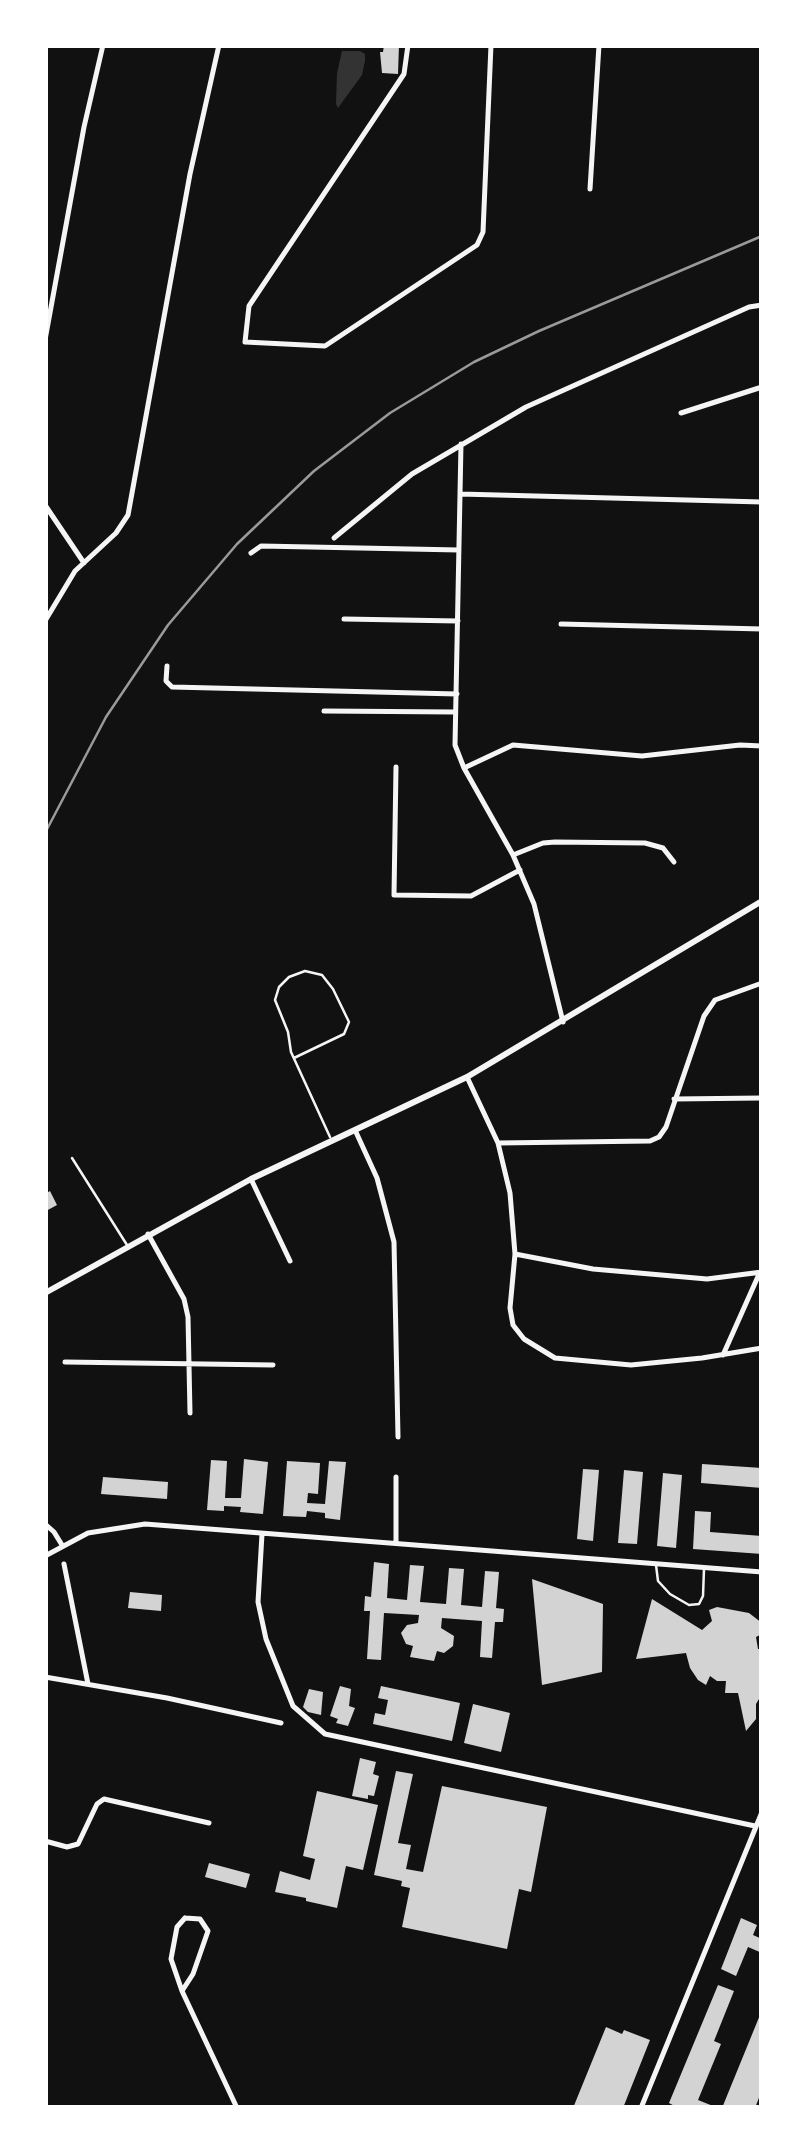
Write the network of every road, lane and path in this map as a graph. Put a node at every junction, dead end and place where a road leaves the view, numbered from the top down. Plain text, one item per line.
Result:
1 (103, 45) edge
2 (219, 45) edge
3 (408, 45) edge
4 (491, 45) edge
5 (599, 45) edge
6 (590, 188) dead end
7 (762, 306) edge
8 (45, 340) edge
9 (762, 387) edge
10 (681, 412) dead end
11 (460, 444) junction
12 (460, 494) junction
13 (762, 502) edge
14 (45, 505) edge
15 (334, 538) dead end
16 (459, 550) junction
17 (251, 554) dead end
18 (84, 563) junction
19 (344, 619) dead end
20 (45, 621) edge
21 (458, 621) junction
22 (561, 624) dead end
23 (762, 629) edge
24 (168, 666) dead end
25 (457, 694) junction
26 (324, 711) dead end
27 (456, 712) junction
28 (762, 746) edge
29 (396, 767) dead end
30 (464, 768) junction
31 (513, 856) junction
32 (674, 862) dead end
33 (520, 870) junction
34 (762, 901) edge
35 (762, 983) edge
36 (563, 1022) junction
37 (294, 1058) junction
38 (467, 1077) junction
39 (762, 1098) edge
40 (674, 1099) junction
41 (355, 1130) junction
42 (332, 1142) junction
43 (498, 1142) junction
44 (72, 1158) dead end
45 (251, 1180) junction
46 (148, 1234) junction
47 (127, 1246) junction
48 (515, 1254) junction
49 (290, 1261) dead end
50 (761, 1272) edge
51 (45, 1293) edge
52 (762, 1348) edge
53 (723, 1354) junction
54 (65, 1362) dead end
55 (190, 1364) junction
56 (272, 1364) dead end
57 (190, 1413) dead end
58 (398, 1437) dead end
59 (396, 1477) dead end
60 (45, 1524) edge
61 (262, 1532) junction
62 (396, 1543) junction
63 (62, 1545) junction
64 (45, 1556) edge
65 (64, 1564) dead end
66 (656, 1564) junction
67 (704, 1567) junction
68 (762, 1572) edge
69 (45, 1677) edge
70 (88, 1684) junction
71 (280, 1723) dead end
72 (762, 1812) edge
73 (209, 1823) dead end
74 (760, 1824) edge
75 (45, 1841) edge
76 (182, 1991) junction
77 (236, 2108) edge
78 (641, 2108) edge

1 - 8 street
2 - 18 street
3 - 4 street
5 - 6 street
7 - 11 street
9 - 10 street
11 - 12 street
11 - 15 street
12 - 13 street
12 - 16 street
14 - 18 street
16 - 17 street
16 - 21 street
18 - 20 street
19 - 21 street
21 - 25 street
22 - 23 street
24 - 25 street
25 - 27 street
26 - 27 street
27 - 30 street
28 - 30 street
29 - 33 street
30 - 31 street
31 - 32 street
31 - 33 street
33 - 36 street
34 - 36 street
35 - 40 street
36 - 38 street
37 - 37 lane
37 - 42 lane
38 - 41 street
38 - 43 street
39 - 40 street
40 - 43 street
41 - 42 street
41 - 58 street
42 - 45 street
43 - 48 street
44 - 47 lane
45 - 46 street
45 - 49 street
46 - 47 street
46 - 55 street
47 - 51 street
48 - 50 street
48 - 53 street
50 - 53 street
52 - 53 street
54 - 55 street
55 - 56 street
55 - 57 street
59 - 62 street
60 - 63 street
61 - 62 street
61 - 63 street
61 - 74 street
62 - 66 street
63 - 64 street
65 - 70 street
66 - 67 street
66 - 67 lane
67 - 68 street
69 - 70 street
70 - 71 street
72 - 74 street
73 - 75 street
74 - 78 street
76 - 76 street
76 - 77 street

